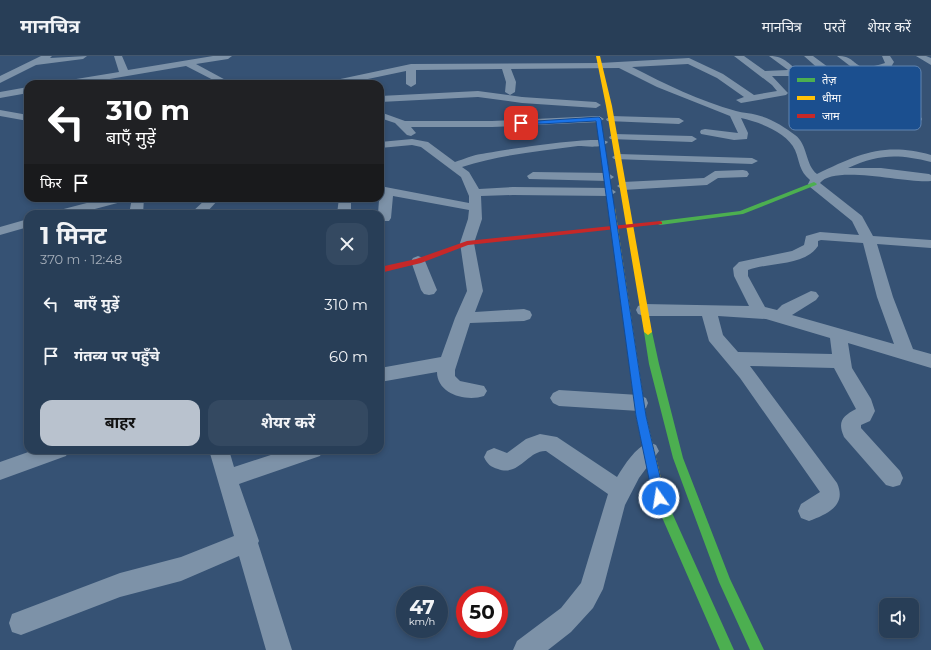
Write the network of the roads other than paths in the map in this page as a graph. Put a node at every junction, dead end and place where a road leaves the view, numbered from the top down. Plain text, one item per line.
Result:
1 (48, 56) edge
2 (83, 56) edge
3 (118, 56) edge
4 (228, 56) edge
5 (588, 56) edge
6 (598, 56) edge
7 (738, 56) edge
8 (773, 56) edge
9 (808, 56) edge
10 (841, 56) edge
11 (886, 56) edge
12 (920, 56) edge
13 (536, 58) dead end
14 (931, 62) edge
15 (34, 63) junction
16 (187, 63) junction
17 (621, 65) junction
18 (563, 66) junction
19 (600, 66) junction
20 (791, 66) edge
21 (820, 66) edge
22 (858, 66) edge
23 (882, 66) edge
24 (411, 67) junction
25 (506, 67) junction
26 (590, 70) junction
27 (124, 73) junction
28 (789, 73) edge
29 (764, 74) junction
30 (0, 80) edge
31 (86, 80) edge
32 (220, 80) edge
33 (366, 80) edge
34 (411, 84) dead end
35 (24, 91) edge
36 (510, 92) dead end
37 (0, 95) edge
38 (752, 98) junction
39 (384, 99) edge
40 (596, 101) joint
41 (718, 106) junction
42 (0, 113) edge
43 (734, 114) junction
44 (384, 115) edge
45 (24, 117) edge
46 (611, 118) junction
47 (679, 121) dead end
48 (404, 124) junction
49 (704, 132) dead end
50 (601, 135) junction
51 (614, 137) junction
52 (692, 139) dead end
53 (419, 142) junction
54 (384, 146) edge
55 (618, 157) junction
56 (931, 159) edge
57 (752, 161) dead end
58 (606, 164) dead end
59 (455, 166) junction
60 (831, 172) junction
61 (743, 174) dead end
62 (533, 176) dead end
63 (608, 177) junction
64 (929, 178) dead end
65 (815, 182) junction
66 (623, 186) junction
67 (384, 190) edge
68 (610, 192) junction
69 (474, 193) junction
70 (106, 202) edge
71 (210, 202) edge
72 (476, 208) junction
73 (77, 210) edge
74 (201, 210) edge
75 (24, 224) edge
76 (630, 227) junction
77 (615, 228) junction
78 (0, 231) edge
79 (868, 238) junction
80 (468, 243) junction
81 (931, 244) edge
82 (418, 261) junction
83 (384, 269) edge
84 (429, 290) dead end
85 (811, 296) dead end
86 (644, 310) junction
87 (708, 310) junction
88 (760, 312) junction
89 (524, 316) dead end
90 (781, 316) junction
91 (463, 318) junction
92 (838, 334) junction
93 (906, 354) junction
94 (734, 359) junction
95 (841, 361) junction
96 (931, 361) edge
97 (448, 363) junction
98 (384, 374) edge
99 (478, 390) dead end
100 (559, 398) dead end
101 (639, 403) junction
102 (649, 451) junction
103 (48, 454) edge
104 (220, 454) edge
105 (301, 454) edge
106 (494, 457) dead end
107 (0, 471) edge
108 (228, 478) junction
109 (893, 478) dead end
110 (620, 491) junction
111 (809, 511) dead end
112 (248, 541) junction
113 (20, 623) dead end
114 (279, 650) edge
115 (526, 650) edge
116 (727, 650) edge
117 (757, 650) edge

1 - 15 street
2 - 15 street
3 - 27 street
4 - 16 street
5 - 26 main road
6 - 19 main road
7 - 29 street
8 - 20 street
9 - 21 street
10 - 22 street
11 - 23 street
12 - 14 street
13 - 18 street
15 - 30 street
16 - 27 street
16 - 32 street
17 - 19 street
17 - 38 street
17 - 41 street
18 - 25 street
18 - 26 street
19 - 26 street
19 - 46 main road
24 - 25 street
24 - 33 street
24 - 34 street
25 - 36 street
27 - 31 street
28 - 29 street
29 - 38 street
35 - 37 street
38 - 41 street
39 - 40 street
40 - 50 main road
41 - 43 street
42 - 45 street
43 - 49 street
43 - 65 street
44 - 48 street
46 - 47 street
46 - 51 main road
48 - 50 street
48 - 53 street
50 - 59 street
51 - 52 street
51 - 55 main road
53 - 54 street
53 - 59 street
55 - 57 street
55 - 66 main road
56 - 60 street
58 - 63 main road
59 - 69 street
60 - 64 street
60 - 65 street
61 - 66 street
62 - 63 street
63 - 68 main road
65 - 76 main road
65 - 79 street
66 - 76 main road
67 - 72 street
68 - 69 street
68 - 77 main road
69 - 72 street
70 - 73 street
71 - 74 street
72 - 80 street
75 - 78 street
76 - 77 main road
76 - 86 main road
77 - 80 main road
77 - 101 main road
79 - 81 street
79 - 88 street
79 - 93 street
80 - 82 main road
80 - 91 street
82 - 83 main road
82 - 84 street
85 - 90 street
86 - 87 street
86 - 117 main road
87 - 88 street
87 - 94 street
88 - 90 street
89 - 91 street
90 - 92 street
91 - 97 street
92 - 93 street
92 - 95 street
93 - 96 street
94 - 95 street
94 - 111 street
95 - 109 street
97 - 98 street
97 - 99 street
100 - 101 street
101 - 102 main road
102 - 110 street
102 - 116 main road
103 - 107 street
104 - 108 street
105 - 108 street
106 - 110 street
108 - 112 street
110 - 115 street
112 - 113 street
112 - 114 street

